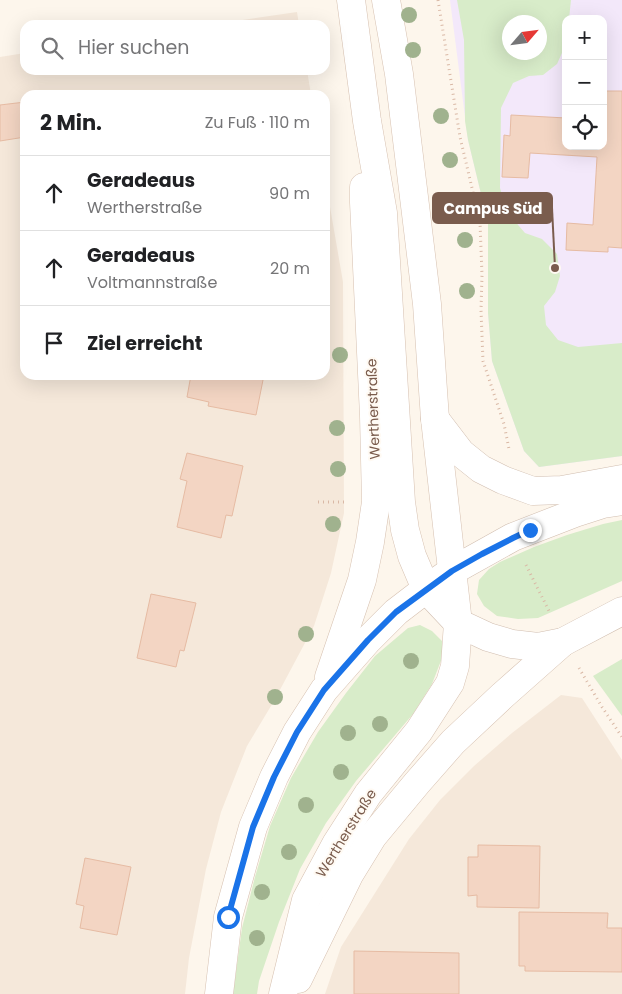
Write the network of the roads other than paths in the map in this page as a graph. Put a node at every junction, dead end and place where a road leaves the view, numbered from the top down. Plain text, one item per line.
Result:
1 (351, 0) edge
2 (386, 0) edge
3 (367, 121) junction
4 (435, 419) junction
5 (622, 479) edge
6 (622, 501) edge
7 (452, 571) junction
8 (426, 589) junction
9 (622, 611) edge
10 (458, 623) junction
11 (564, 642) junction
12 (324, 690) junction
13 (219, 994) edge
14 (283, 994) edge
15 (291, 994) edge

1 - 3 main road, Wertherstraße
2 - 4 main road, Wertherstraße
3 - 8 main road, Wertherstraße
3 - 12 main road, Wertherstraße
4 - 5 main road
4 - 7 main road, Wertherstraße
6 - 7 main road
7 - 8 main road, Wertherstraße
7 - 10 main road, Wertherstraße
8 - 10 main road
8 - 12 main road, Wertherstraße
9 - 11 main road
10 - 11 main road
10 - 14 main road, Wertherstraße
11 - 15 main road, Wertherstraße
12 - 13 main road, Wertherstraße

